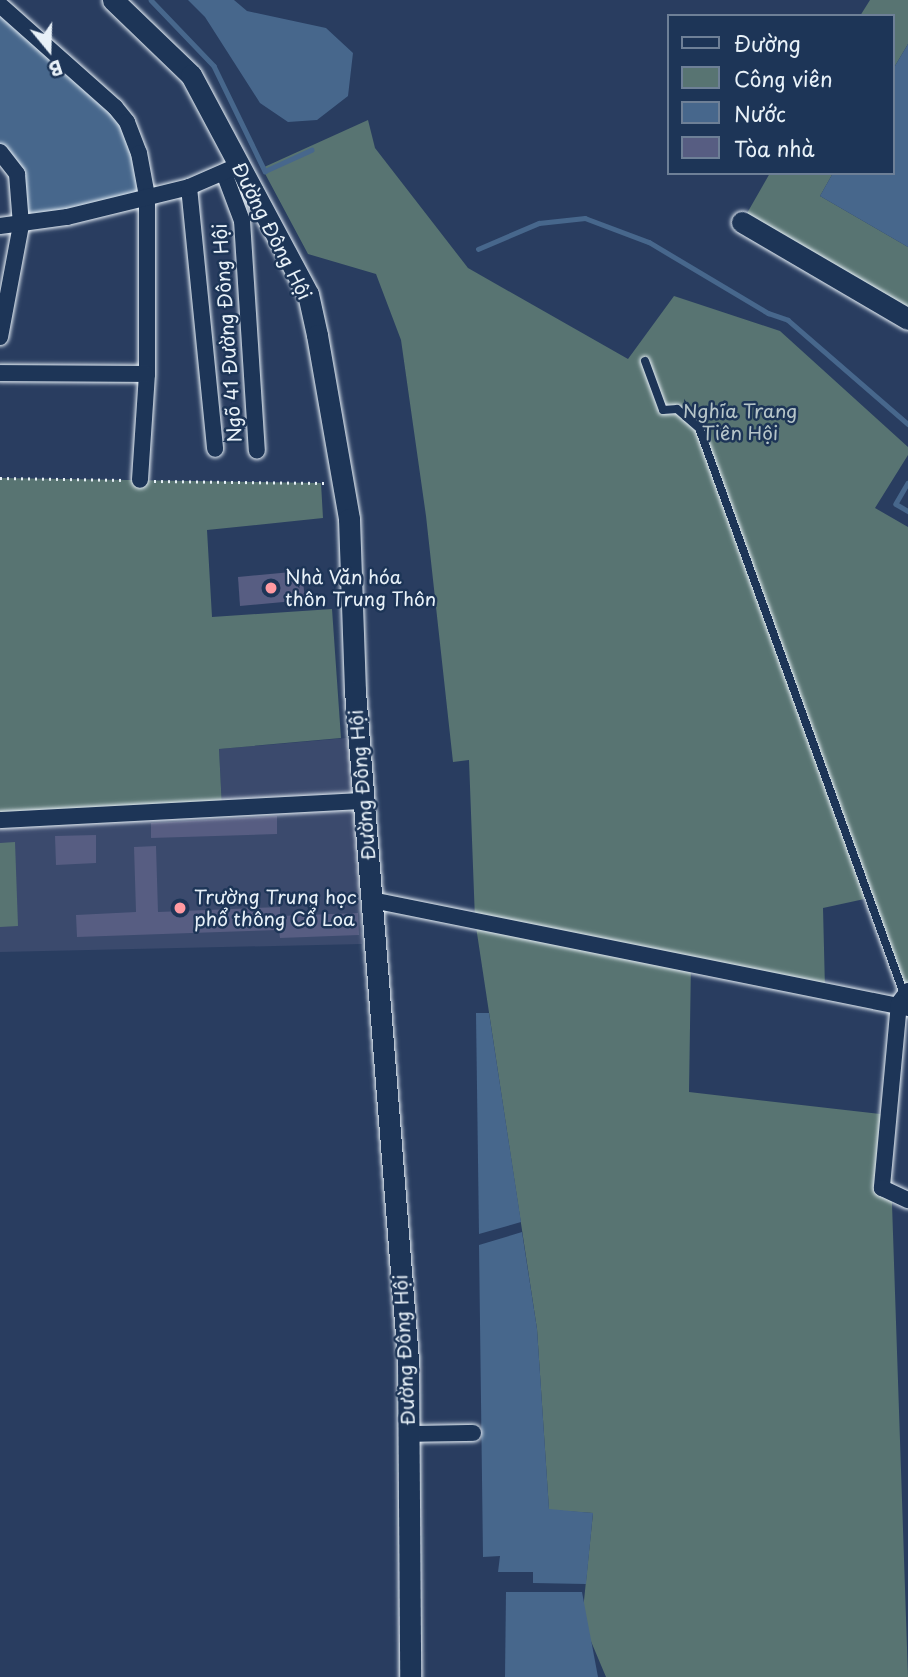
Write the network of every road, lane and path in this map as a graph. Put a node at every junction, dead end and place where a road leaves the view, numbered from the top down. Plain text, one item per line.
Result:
1 (113, 0) edge
2 (0, 5) edge
3 (0, 152) edge
4 (231, 169) junction
5 (189, 187) junction
6 (147, 196) junction
7 (742, 222) dead end
8 (20, 225) junction
9 (0, 226) edge
10 (908, 319) edge
11 (0, 337) edge
12 (645, 361) dead end
13 (0, 373) edge
14 (147, 374) junction
15 (215, 449) dead end
16 (257, 451) dead end
17 (0, 478) edge
18 (140, 480) junction
19 (343, 483) junction
20 (363, 801) junction
21 (0, 820) edge
22 (372, 900) junction
23 (905, 999) edge
24 (908, 1200) edge
25 (474, 1433) dead end
26 (408, 1434) junction
27 (410, 1677) edge

1 - 4 street, Đường Đông Hội
2 - 6 street
3 - 8 street
4 - 5 street
4 - 16 street, Ngõ 41 Đường Đông Hội
4 - 19 street, Đường Đông Hội
5 - 6 street
5 - 15 street
6 - 8 street
6 - 14 street
7 - 10 street
8 - 9 street
8 - 11 street
12 - 23 lane
13 - 14 street
14 - 18 street
17 - 18 path
18 - 19 path
19 - 20 street, Đường Đông Hội
20 - 21 street
20 - 22 street, Đường Đông Hội
22 - 23 street
22 - 26 street, Đường Đông Hội
23 - 24 street
25 - 26 street
26 - 27 street, Đường Đông Hội

